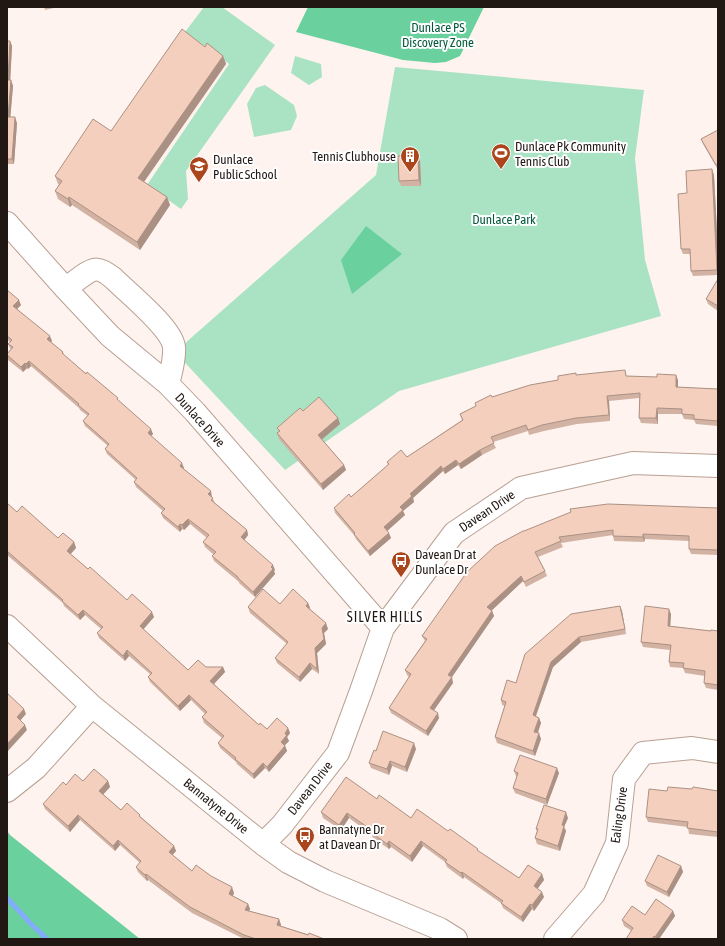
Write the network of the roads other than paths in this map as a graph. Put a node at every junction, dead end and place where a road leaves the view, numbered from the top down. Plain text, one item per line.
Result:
1 (7, 223) edge
2 (65, 288) junction
3 (168, 384) junction
4 (718, 466) edge
5 (7, 626) edge
6 (383, 628) junction
7 (92, 706) junction
8 (718, 752) edge
9 (7, 791) edge
10 (263, 844) junction
11 (456, 939) edge
12 (554, 939) edge

1 - 2 street, Dunlace Drive
2 - 3 street, Dunlace Drive
2 - 3 street
3 - 6 street, Dunlace Drive
4 - 6 street, Davean Drive
5 - 7 street, Bannatyne Drive
6 - 10 street, Davean Drive
7 - 9 street
7 - 10 street, Bannatyne Drive
8 - 12 street, Ealing Drive
10 - 11 street, Bannatyne Drive

